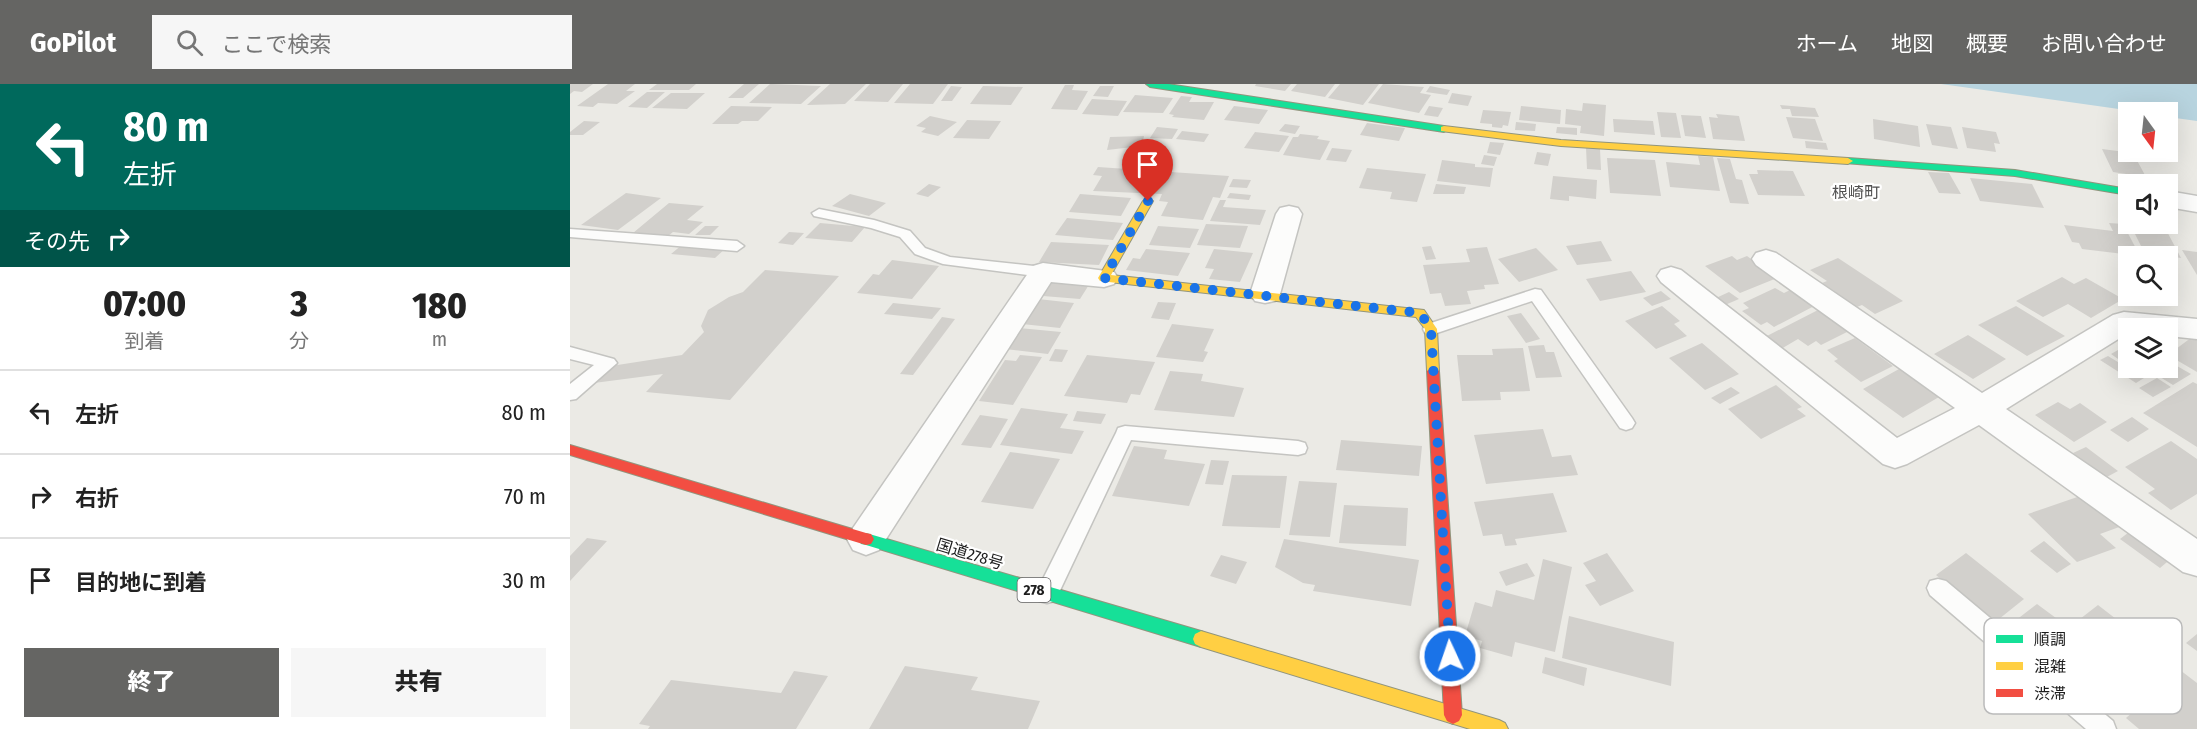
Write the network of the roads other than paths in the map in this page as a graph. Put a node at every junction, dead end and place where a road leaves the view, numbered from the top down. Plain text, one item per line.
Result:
1 (1150, 84) edge
2 (2118, 190) edge
3 (1148, 201) dead end
4 (2178, 201) edge
5 (2197, 204) edge
6 (819, 213) dead end
7 (1289, 213) dead end
8 (570, 233) edge
9 (737, 246) dead end
10 (1766, 259) dead end
11 (1043, 272) junction
12 (1671, 276) dead end
13 (1104, 278) junction
14 (1265, 294) junction
15 (1431, 329) junction
16 (2197, 329) edge
17 (570, 352) edge
18 (570, 394) edge
19 (1982, 408) junction
20 (1626, 423) dead end
21 (1298, 448) dead end
22 (570, 450) edge
23 (866, 539) junction
24 (2197, 560) edge
25 (1938, 588) dead end
26 (1047, 594) junction
27 (1984, 627) edge
28 (2086, 714) edge
29 (1453, 716) junction
30 (1499, 729) edge
31 (2104, 729) edge

1 - 2 main road
3 - 13 main road
4 - 5 street
6 - 11 lane
7 - 14 street
8 - 9 lane
10 - 19 street
11 - 13 street
11 - 23 street
12 - 19 street
13 - 14 main road
14 - 15 main road
15 - 20 lane
15 - 29 main road
16 - 19 street
17 - 18 lane
19 - 24 street
21 - 26 lane
22 - 23 main road, 国道278号 / 278
23 - 26 main road, 国道278号 / 278
25 - 27 lane
26 - 29 main road, 国道278号 / 278
28 - 31 lane
29 - 30 main road, 国道278号 / 278

